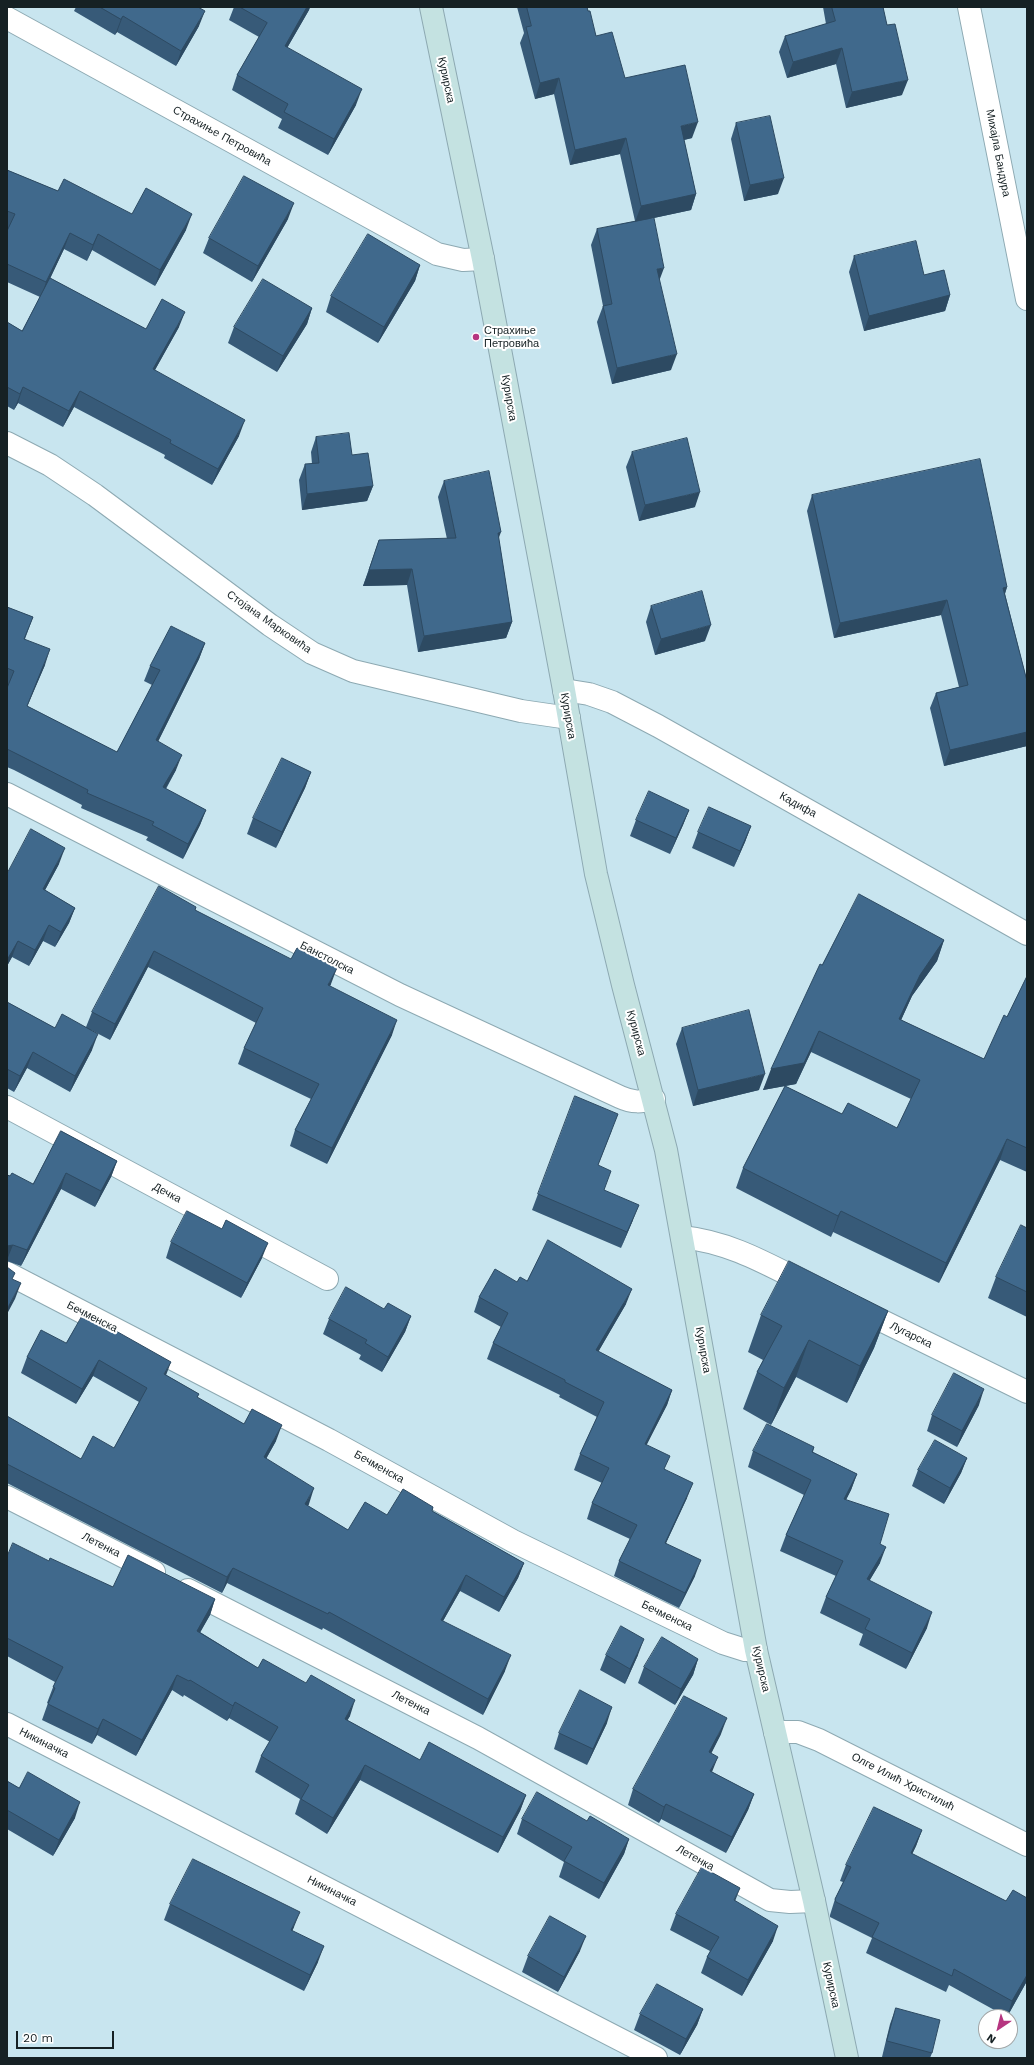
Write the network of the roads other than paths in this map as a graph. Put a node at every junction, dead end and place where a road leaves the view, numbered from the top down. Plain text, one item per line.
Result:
1 (431, 7) edge
2 (969, 7) edge
3 (7, 18) edge
4 (483, 259) junction
5 (1024, 266) edge
6 (1027, 300) edge
7 (7, 443) edge
8 (564, 690) junction
9 (569, 718) junction
10 (7, 794) edge
11 (1027, 934) edge
12 (654, 1099) junction
13 (7, 1107) edge
14 (682, 1237) junction
15 (7, 1273) edge
16 (327, 1279) dead end
17 (1027, 1392) edge
18 (7, 1497) edge
19 (756, 1650) junction
20 (7, 1724) edge
21 (775, 1732) junction
22 (1027, 1845) edge
23 (814, 1901) junction
24 (656, 2058) edge
25 (847, 2058) edge

1 - 4 street, Курирска
2 - 5 street, Михајла Бандура
3 - 4 street, Страхиње Петровића
4 - 8 street, Курирска
5 - 6 street, Михајла Бандура
7 - 9 street, Стојана Марковића
8 - 9 street, Курирска
8 - 11 street, Кадифа
9 - 12 street, Курирска
10 - 12 street, Банстолска
12 - 14 street, Курирска
13 - 16 street, Дечка
14 - 17 street, Лугарска
14 - 19 street, Курирска
15 - 19 street, Бечменска
18 - 23 street, Летенка
19 - 21 street, Курирска
20 - 24 street, Никиначка
21 - 22 street, Олге Илић Христилић
21 - 23 street, Курирска
23 - 25 street, Курирска

